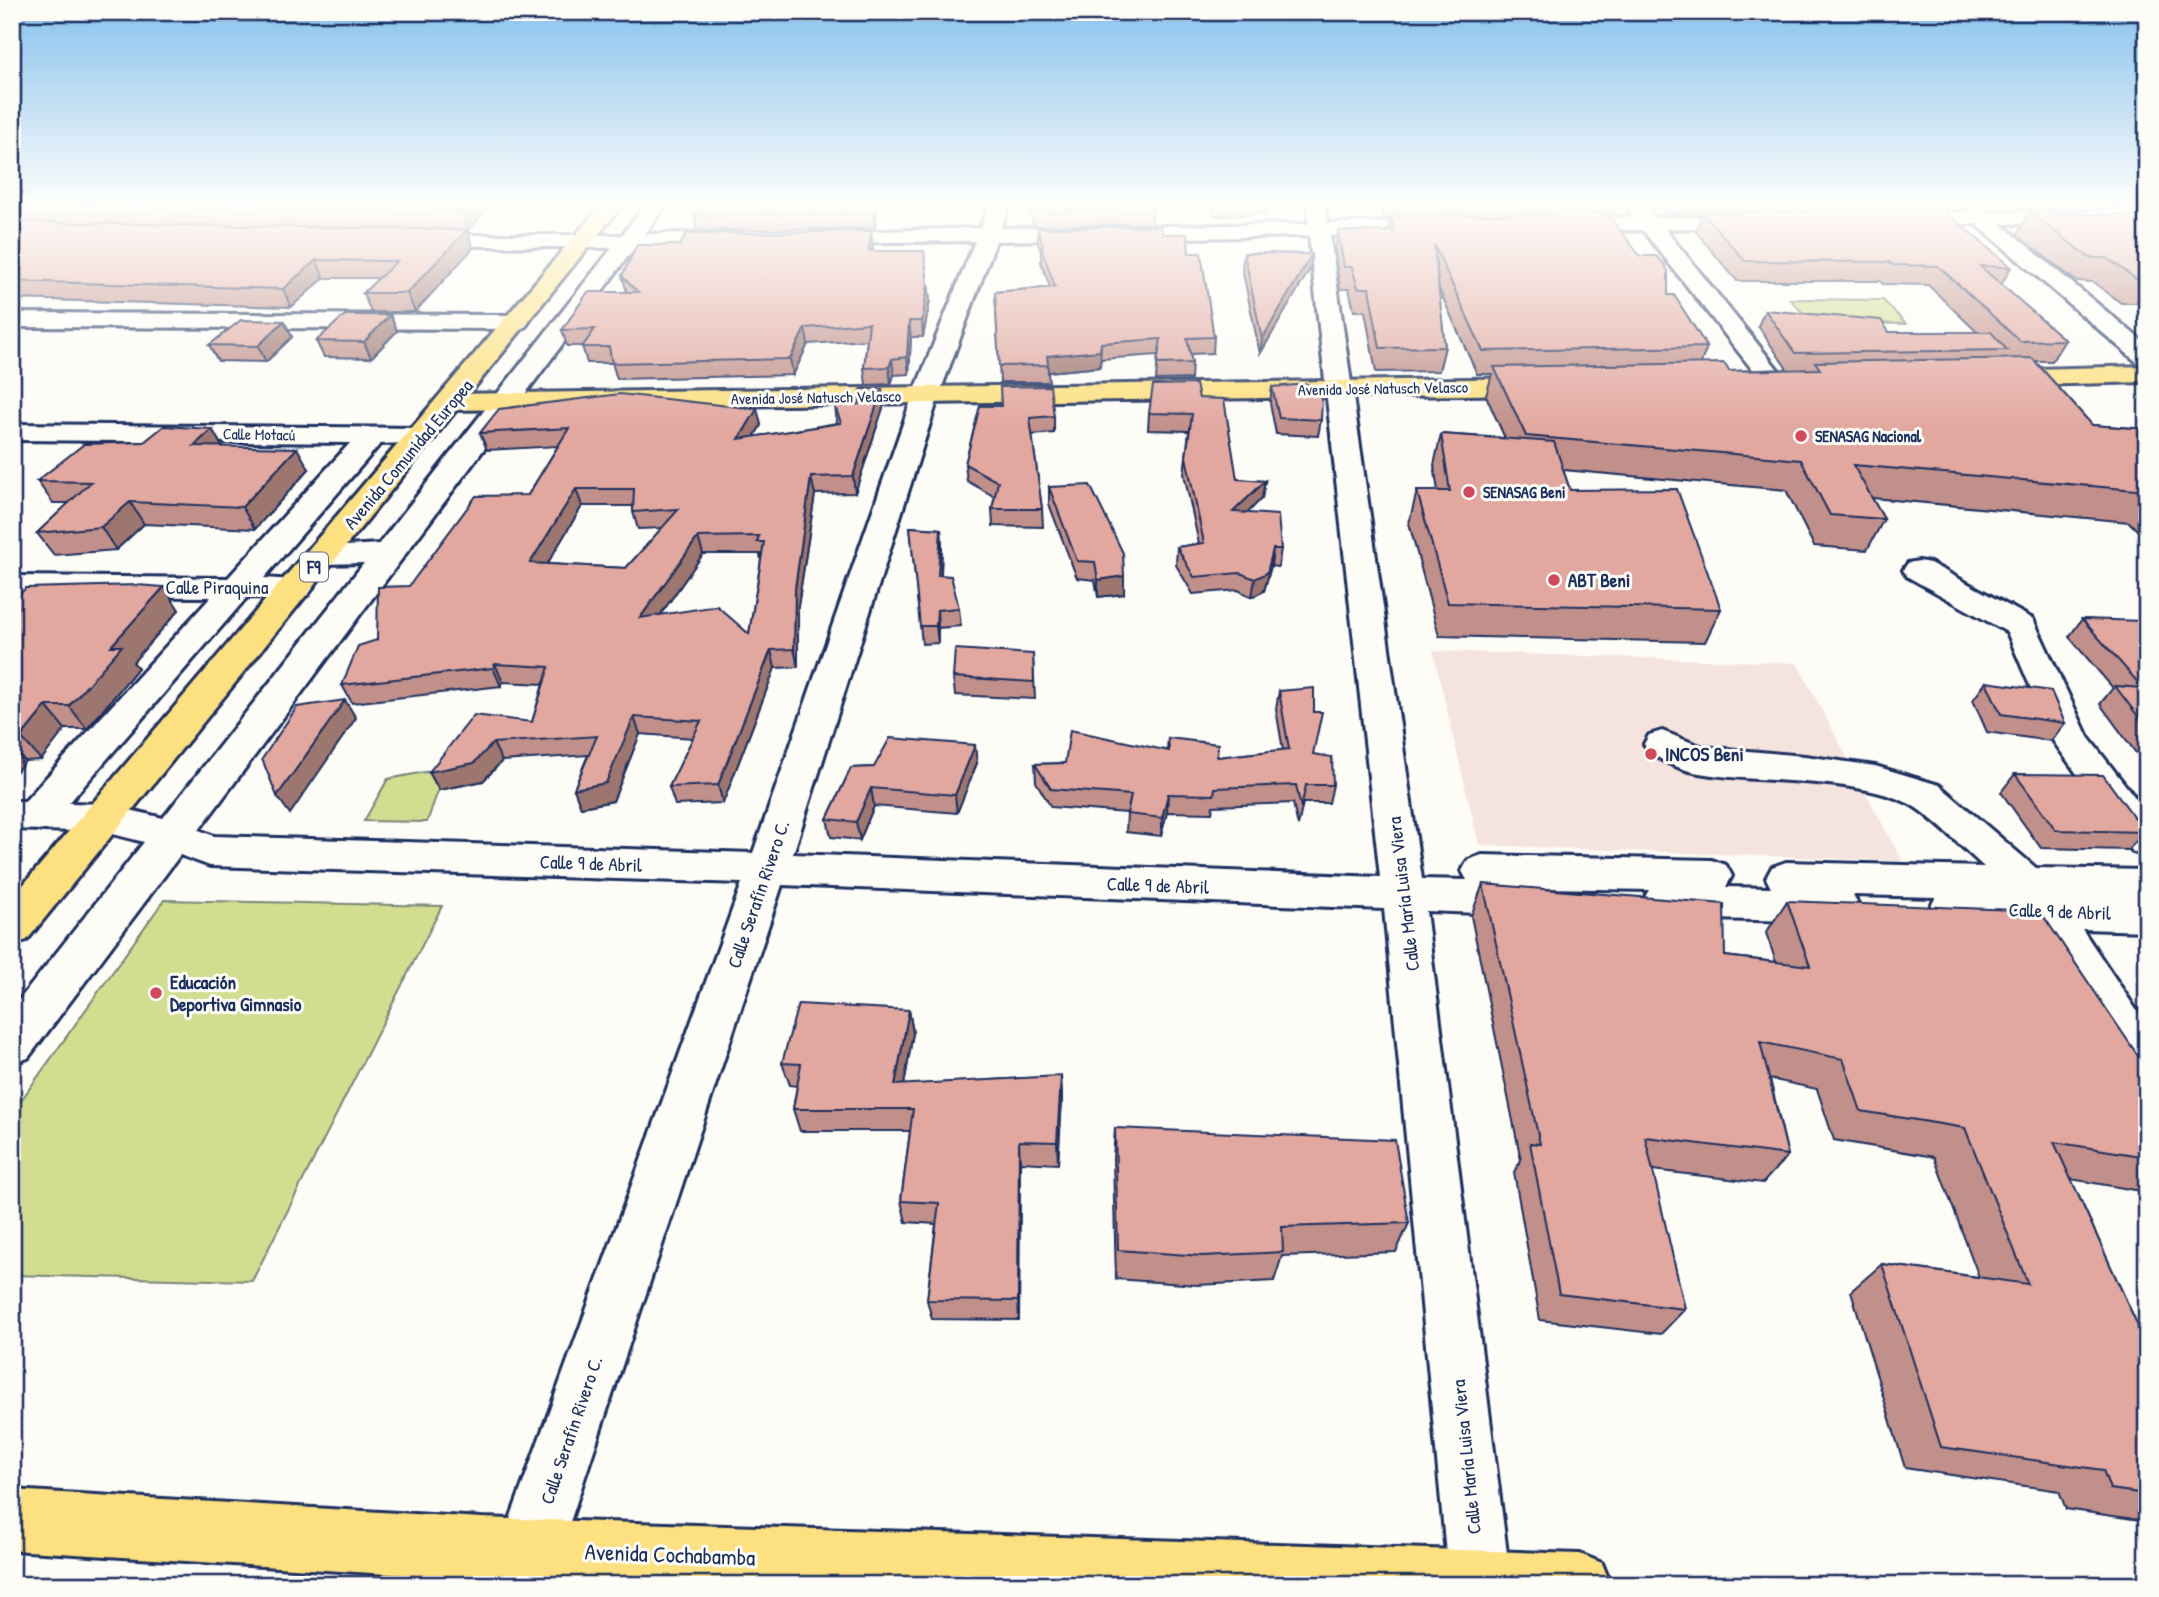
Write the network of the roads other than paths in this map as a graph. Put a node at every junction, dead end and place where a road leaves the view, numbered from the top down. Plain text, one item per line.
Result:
1 (552, 279) edge
2 (601, 279) edge
3 (971, 279) edge
4 (1326, 279) edge
5 (1694, 279) edge
6 (2054, 279) edge
7 (12, 320) edge
8 (517, 322) junction
9 (2147, 358) edge
10 (2147, 364) edge
11 (2147, 374) edge
12 (1770, 376) edge
13 (1562, 379) edge
14 (1340, 383) junction
15 (928, 389) junction
16 (511, 396) junction
17 (456, 397) junction
18 (12, 432) edge
19 (372, 436) junction
20 (422, 436) junction
21 (390, 553) junction
22 (324, 555) junction
23 (1919, 570) dead end
24 (12, 586) edge
25 (238, 587) junction
26 (297, 587) junction
27 (1662, 744) dead end
28 (24, 815) edge
29 (105, 818) junction
30 (172, 835) junction
31 (2147, 842) edge
32 (771, 857) junction
33 (1402, 882) junction
34 (2147, 886) edge
35 (2036, 897) junction
36 (2147, 914) edge
37 (12, 928) edge
38 (12, 1044) edge
39 (2147, 1066) edge
40 (12, 1520) edge
41 (523, 1567) edge
42 (1480, 1583) edge
43 (1580, 1585) edge

1 - 8 main road, Avenida Comunidad Europea / F9
2 - 16 street
3 - 15 street, Calle Serafín Rivero C.
4 - 14 street, Calle María Luisa Viera
5 - 12 street
6 - 9 street
7 - 8 street
8 - 17 main road, Avenida Comunidad Europea / F9
10 - 11 main road
13 - 14 main road, Avenida José Natusch Velasco
14 - 15 main road, Avenida José Natusch Velasco
14 - 33 street, Calle María Luisa Viera
15 - 16 main road, Avenida José Natusch Velasco
15 - 32 street, Calle Serafín Rivero C.
16 - 17 main road, Avenida José Natusch Velasco
16 - 21 street
17 - 20 main road, Avenida Comunidad Europea / F9
18 - 19 street, Calle Motacú
19 - 20 street, Calle Motacú
19 - 25 street
20 - 22 main road, Avenida Comunidad Europea / F9
21 - 22 street
21 - 30 street
22 - 26 main road, Avenida Comunidad Europea / F9
23 - 31 street
24 - 25 street, Calle Piraquina
25 - 26 street, Calle Piraquina
25 - 28 street
26 - 29 main road, Avenida Comunidad Europea / F9
27 - 35 street
28 - 29 street, Calle 9 de Abril
29 - 30 street, Calle 9 de Abril
29 - 37 main road, Avenida Comunidad Europea / F9
30 - 32 street, Calle 9 de Abril
30 - 38 street
32 - 33 street, Calle 9 de Abril
32 - 41 street, Calle Serafín Rivero C.
33 - 35 street, Calle 9 de Abril
33 - 42 street, Calle María Luisa Viera
34 - 35 street, Calle 9 de Abril
35 - 36 street, Calle 9 de Abril
35 - 39 street
40 - 41 main road, Avenida Cochabamba
41 - 42 main road, Avenida Cochabamba
42 - 43 main road, Avenida Cochabamba

